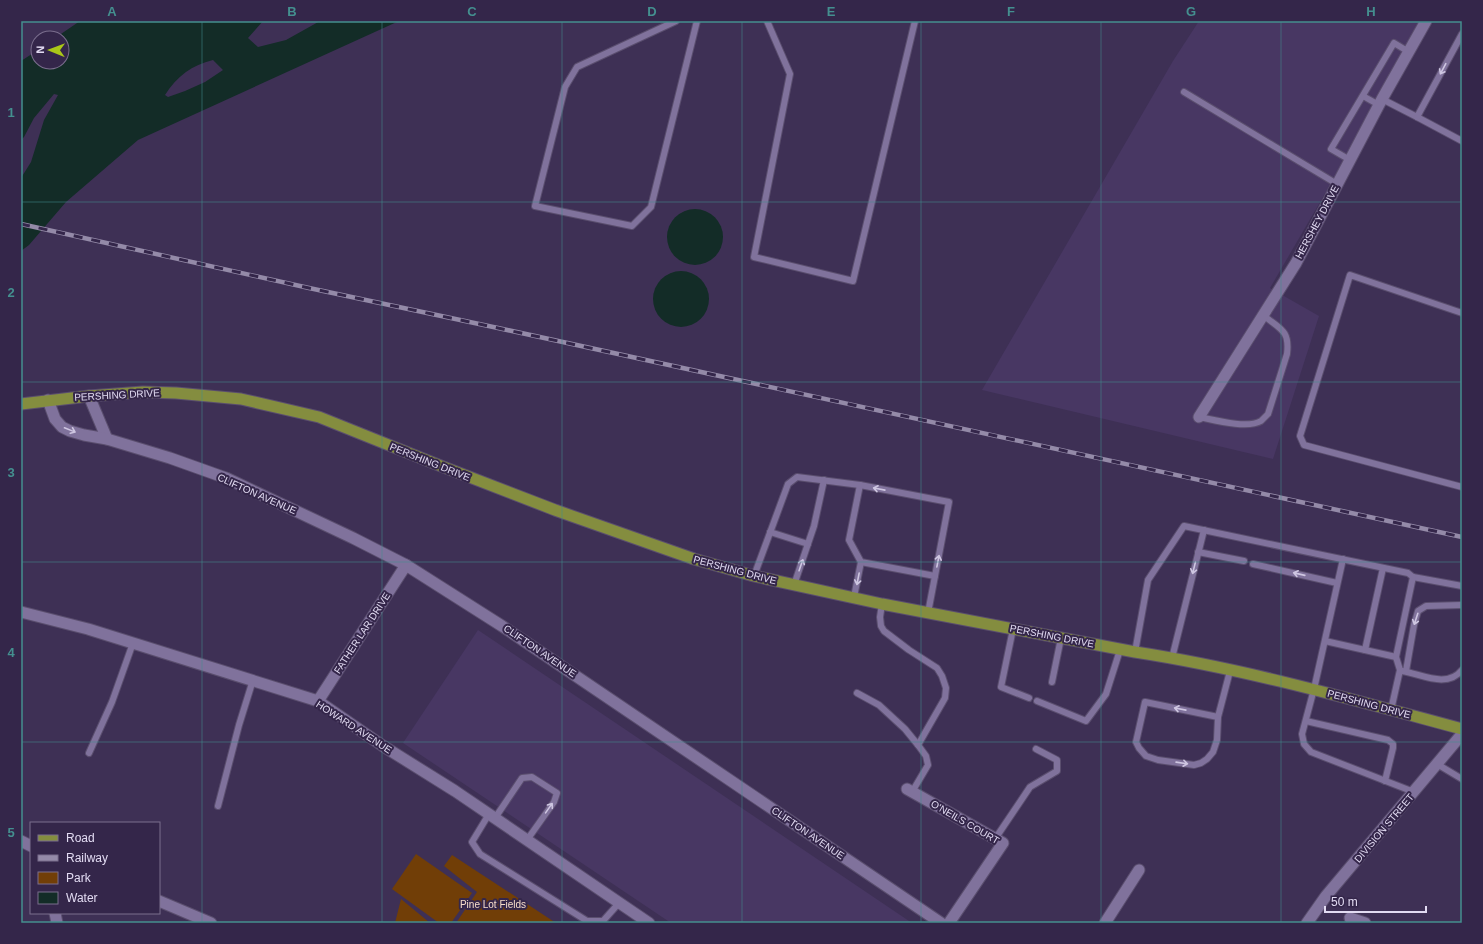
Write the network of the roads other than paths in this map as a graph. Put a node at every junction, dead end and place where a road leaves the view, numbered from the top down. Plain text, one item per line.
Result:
1 (676, 21) edge
2 (697, 21) edge
3 (767, 21) edge
4 (914, 21) edge
5 (1426, 21) edge
6 (1462, 34) edge
7 (1409, 52) junction
8 (1184, 92) dead end
9 (1363, 96) junction
10 (1380, 102) junction
11 (1418, 117) junction
12 (1462, 141) edge
13 (1350, 160) junction
14 (1337, 184) junction
15 (1462, 313) edge
16 (1263, 315) junction
17 (89, 396) junction
18 (48, 400) junction
19 (21, 404) edge
20 (1199, 417) joint
21 (107, 439) junction
22 (824, 480) junction
23 (860, 485) junction
24 (1462, 487) edge
25 (1204, 530) junction
26 (770, 532) junction
27 (808, 544) junction
28 (1198, 552) junction
29 (1343, 559) junction
30 (1244, 561) dead end
31 (861, 562) junction
32 (1253, 564) dead end
33 (406, 565) junction
34 (1383, 568) junction
35 (754, 576) junction
36 (935, 576) junction
37 (1413, 577) junction
38 (1337, 583) junction
39 (794, 585) junction
40 (1462, 586) edge
41 (854, 596) junction
42 (882, 604) junction
43 (1462, 605) edge
44 (21, 612) edge
45 (928, 613) junction
46 (1013, 629) junction
47 (1061, 638) junction
48 (1325, 641) junction
49 (132, 643) junction
50 (1120, 650) junction
51 (1365, 650) junction
52 (1135, 652) junction
53 (1396, 657) junction
54 (1172, 658) junction
55 (1462, 670) edge
56 (1230, 671) junction
57 (1403, 671) junction
58 (253, 680) junction
59 (1052, 682) dead end
60 (1314, 689) junction
61 (857, 693) dead end
62 (1029, 698) dead end
63 (318, 701) junction
64 (1037, 701) dead end
65 (1391, 710) junction
66 (1218, 717) junction
67 (1306, 721) junction
68 (1462, 730) edge
69 (1462, 734) edge
70 (918, 745) junction
71 (1036, 749) dead end
72 (89, 753) dead end
73 (1437, 764) junction
74 (1462, 779) edge
75 (1385, 781) junction
76 (910, 791) joint
77 (1414, 792) junction
78 (218, 806) dead end
79 (492, 816) junction
80 (995, 839) junction
81 (527, 840) junction
82 (21, 841) edge
83 (30, 846) edge
84 (1140, 870) dead end
85 (160, 901) edge
86 (619, 903) junction
87 (1350, 918) dead end
88 (211, 923) edge
89 (649, 923) edge
90 (941, 923) edge
91 (949, 923) edge
92 (1106, 923) edge
93 (1307, 923) edge
94 (1365, 923) edge

1 - 2 lane
3 - 4 lane
5 - 7 street, HERSHEY DRIVE
6 -> 11 lane
7 - 9 lane
7 - 10 street, HERSHEY DRIVE
8 - 14 lane
9 - 10 lane
9 - 13 lane
10 - 11 lane
10 - 13 street, HERSHEY DRIVE
11 - 12 lane
13 - 14 street, HERSHEY DRIVE
14 - 16 street, HERSHEY DRIVE
15 - 24 lane
16 - 20 street, HERSHEY DRIVE
16 - 20 lane
17 - 18 main road, PERSHING DRIVE
17 - 21 street
17 - 35 main road, PERSHING DRIVE
18 - 19 main road, PERSHING DRIVE
18 -> 21 street, CLIFTON AVENUE
21 - 33 street, CLIFTON AVENUE
22 - 23 lane
22 - 26 lane
22 - 27 lane
23 - 31 lane
36 -> 23 lane
25 - 28 lane
25 - 29 lane
25 - 52 lane
26 - 27 lane
26 - 35 lane
39 -> 27 lane
28 - 30 lane
28 -> 54 lane
29 - 34 lane
29 - 38 lane
31 - 36 lane
31 -> 41 lane
38 -> 32 lane
33 - 63 street, FATHER LAR DRIVE
33 - 90 street, CLIFTON AVENUE
34 - 37 lane
34 - 51 lane
35 - 39 main road, PERSHING DRIVE
36 - 45 lane
37 - 40 lane
37 - 53 lane
38 - 48 lane
39 - 41 main road, PERSHING DRIVE
41 - 42 main road, PERSHING DRIVE
42 - 45 main road, PERSHING DRIVE
42 - 70 lane
43 -> 57 lane
44 - 49 street, HOWARD AVENUE
45 - 46 main road, PERSHING DRIVE
46 - 47 main road, PERSHING DRIVE
46 - 62 lane
47 - 50 main road, PERSHING DRIVE
47 - 59 lane
48 - 51 lane
48 - 60 lane
49 - 58 street, HOWARD AVENUE
49 - 72 lane
50 - 52 main road, PERSHING DRIVE
50 - 64 lane
51 - 53 lane
52 - 54 main road, PERSHING DRIVE
53 - 57 lane
54 - 56 main road, PERSHING DRIVE
55 - 57 lane
56 - 60 main road, PERSHING DRIVE
56 - 66 lane
57 - 65 lane
58 - 63 street, HOWARD AVENUE
58 - 78 lane
60 - 65 main road, PERSHING DRIVE
60 - 67 lane
61 - 70 lane
63 - 79 street, HOWARD AVENUE
65 - 68 main road, PERSHING DRIVE
66 -> 66 lane
67 - 75 lane
67 - 75 lane
69 - 73 street, DIVISION STREET
70 - 76 lane
71 - 80 lane
73 - 74 lane
73 - 77 street, DIVISION STREET
75 - 77 lane
76 - 80 street, O'NEILS COURT
77 - 93 street, DIVISION STREET
79 - 81 street, HOWARD AVENUE
81 -> 79 lane
79 - 86 lane
80 - 91 street, O'NEILS COURT
81 - 86 street, HOWARD AVENUE
82 - 83 street
84 - 92 street
85 - 88 street
86 - 89 street, HOWARD AVENUE
87 - 94 street

